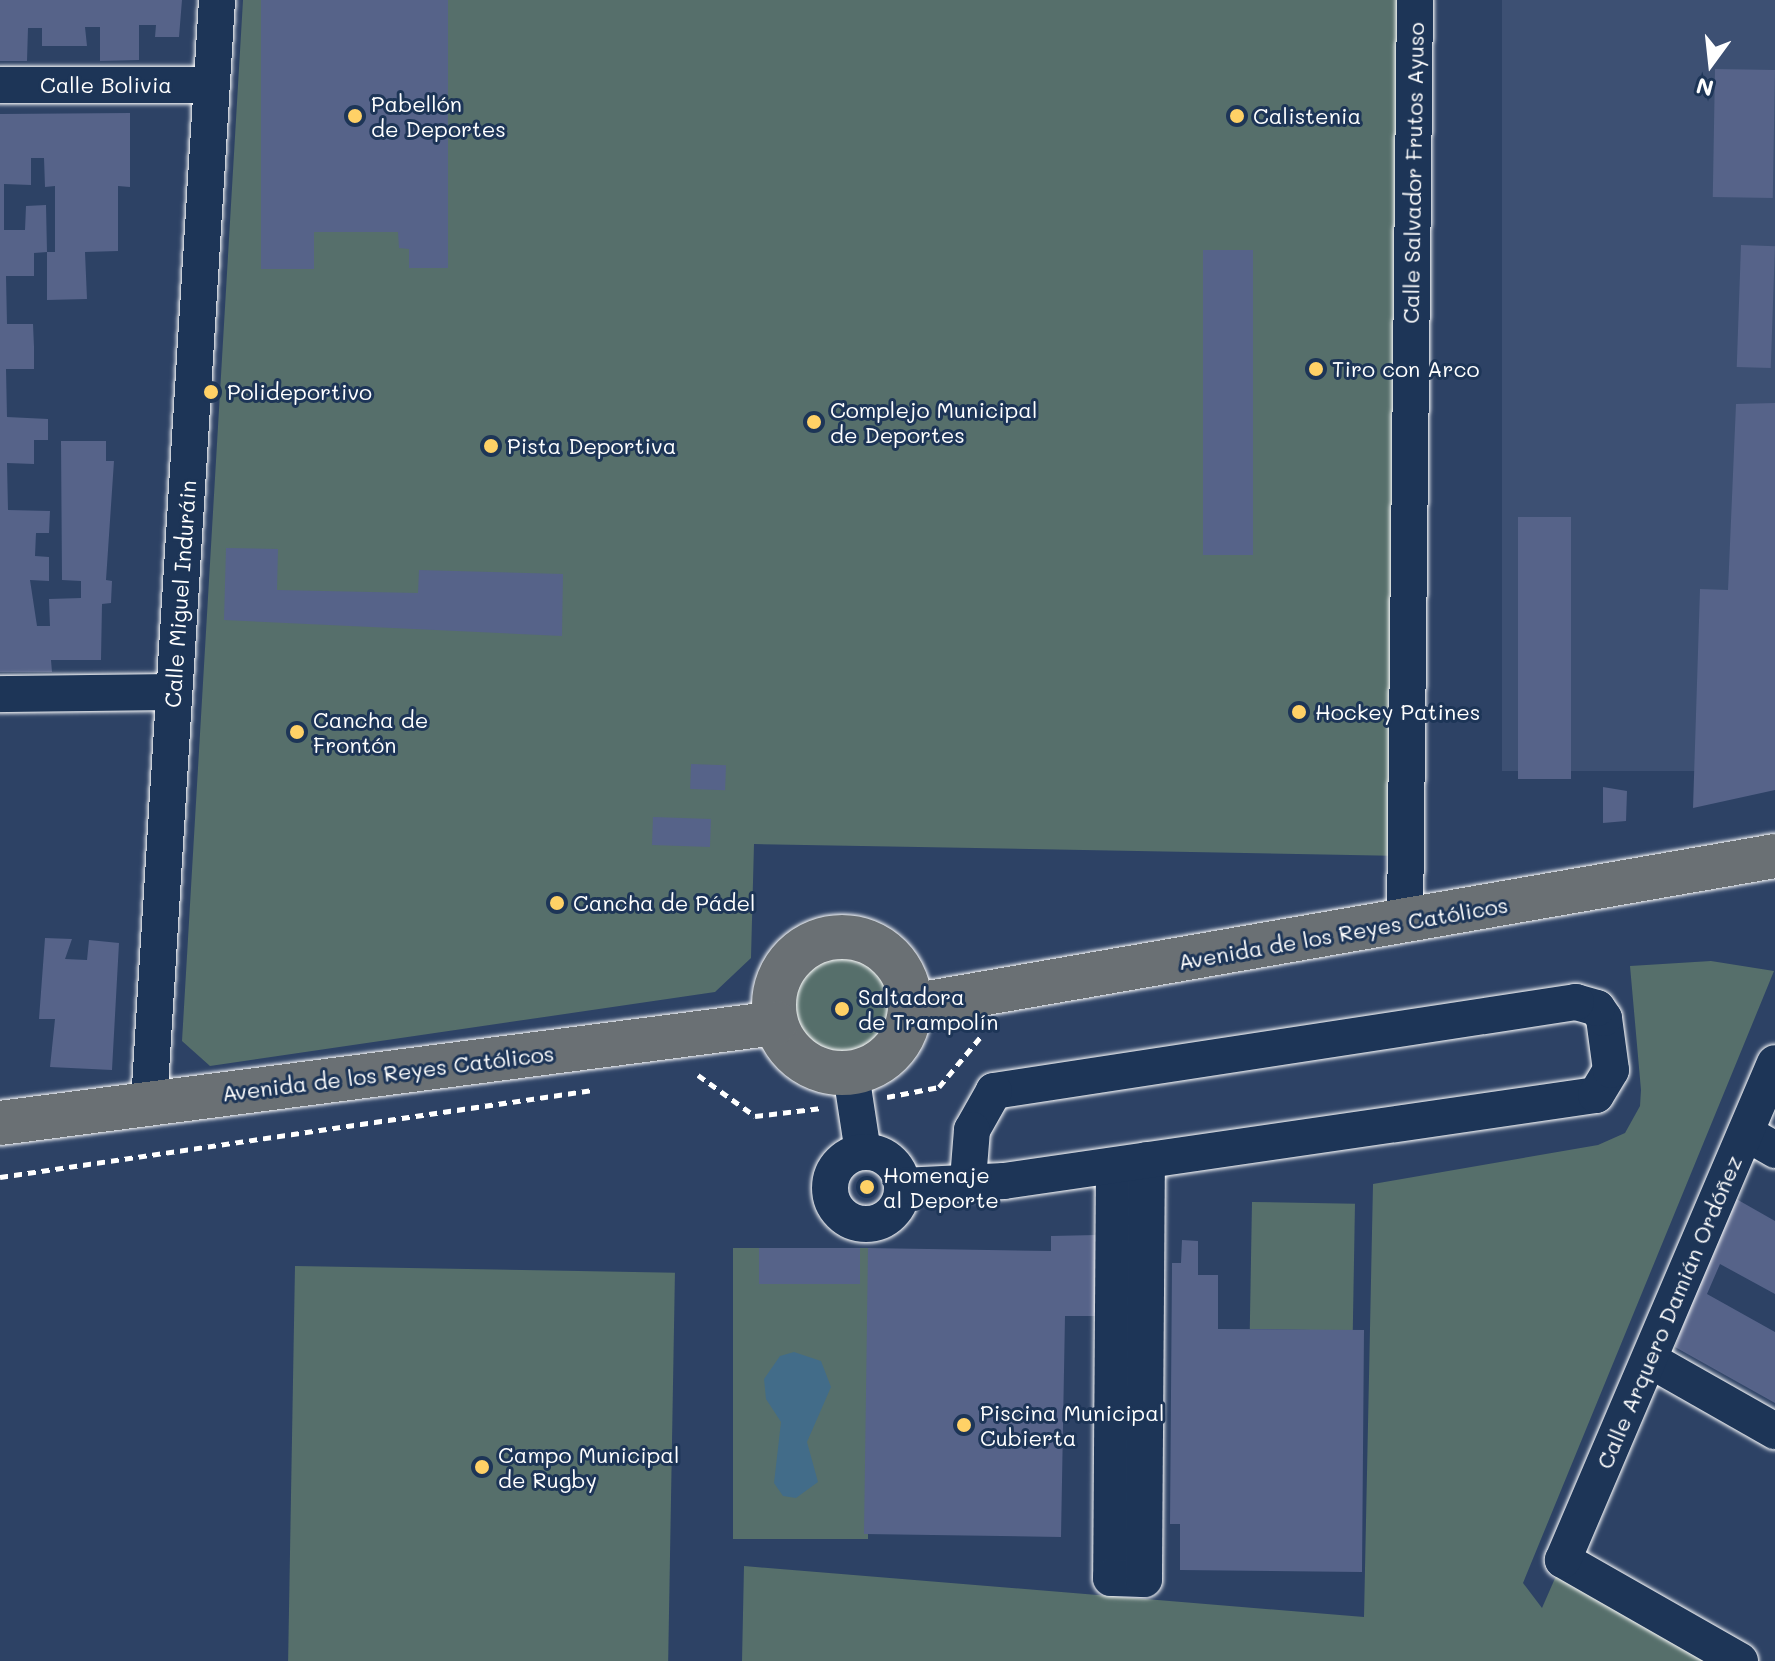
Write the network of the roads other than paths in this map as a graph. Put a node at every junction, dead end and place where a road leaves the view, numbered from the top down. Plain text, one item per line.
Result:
1 (217, 0) edge
2 (1415, 0) edge
3 (0, 85) edge
4 (211, 85) junction
5 (174, 692) junction
6 (0, 694) edge
7 (1775, 856) edge
8 (1405, 922) junction
9 (911, 1006) junction
10 (776, 1023) junction
11 (1775, 1063) edge
12 (854, 1089) junction
13 (149, 1103) junction
14 (0, 1123) edge
15 (1760, 1141) edge
16 (863, 1152) junction
17 (1131, 1163) junction
18 (968, 1180) junction
19 (902, 1186) junction
20 (1650, 1360) junction
21 (1775, 1431) edge
22 (1740, 1661) edge

1 - 4 street, Calle Miguel Induráin
2 - 8 street, Calle Salvador Frutos Ayuso
3 - 4 street, Calle Bolivia
4 - 5 street, Calle Miguel Induráin
5 - 6 street
5 - 13 street, Calle Miguel Induráin
7 - 8 main road, Avenida de los Reyes Católicos
8 - 9 main road, Avenida de los Reyes Católicos
9 - 10 main road
9 - 12 main road
10 - 12 main road
10 - 13 main road, Avenida de los Reyes Católicos
11 - 15 street, Calle Arquero Damián Ordóñez
12 - 16 street
13 - 14 main road, Avenida de los Reyes Católicos
15 - 20 street, Calle Arquero Damián Ordóñez
16 - 19 street
16 - 19 street
17 - 17 street
17 - 18 street
17 - 18 street
18 - 19 street
20 - 21 street
20 - 22 street, Calle Arquero Damián Ordóñez

